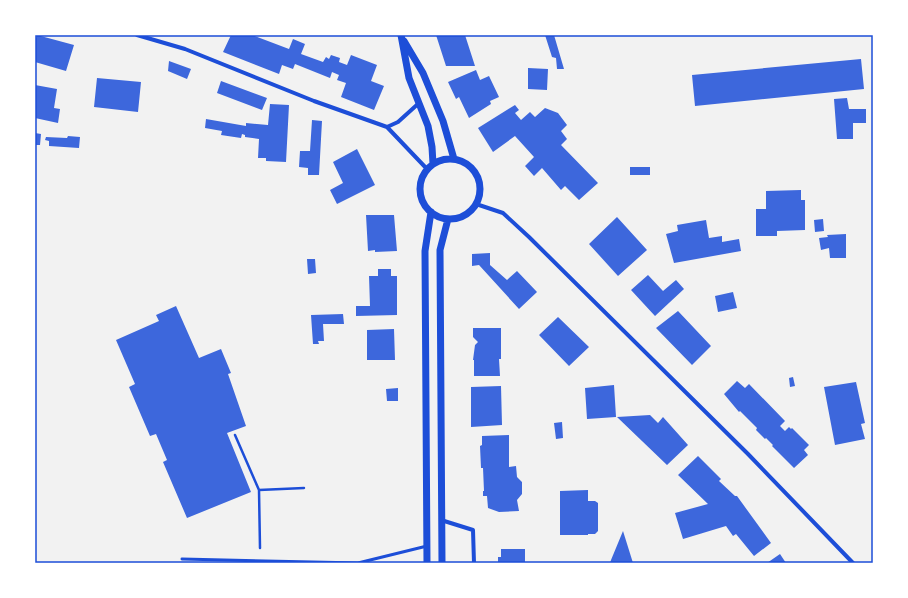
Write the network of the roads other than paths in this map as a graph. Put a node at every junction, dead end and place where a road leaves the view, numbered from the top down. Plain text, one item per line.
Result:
1 (137, 35) edge
2 (402, 36) edge
3 (419, 103) junction
4 (386, 127) junction
5 (454, 159) junction
6 (430, 167) junction
7 (476, 204) junction
8 (431, 212) junction
9 (448, 219) junction
10 (441, 520) junction
11 (426, 546) junction
12 (182, 559) dead end
13 (359, 563) edge
14 (427, 563) edge
15 (442, 563) edge
16 (474, 563) edge
17 (853, 563) edge

1 - 4 street
2 - 3 street
2 - 5 street
3 - 4 street
3 - 6 street
4 - 6 street
5 - 6 street
5 - 7 street
6 - 8 street
7 - 9 street
7 - 17 street
8 - 9 street
8 - 11 street
9 - 10 street
10 - 15 street
10 - 16 street
11 - 13 lane
11 - 14 street
12 - 13 lane

